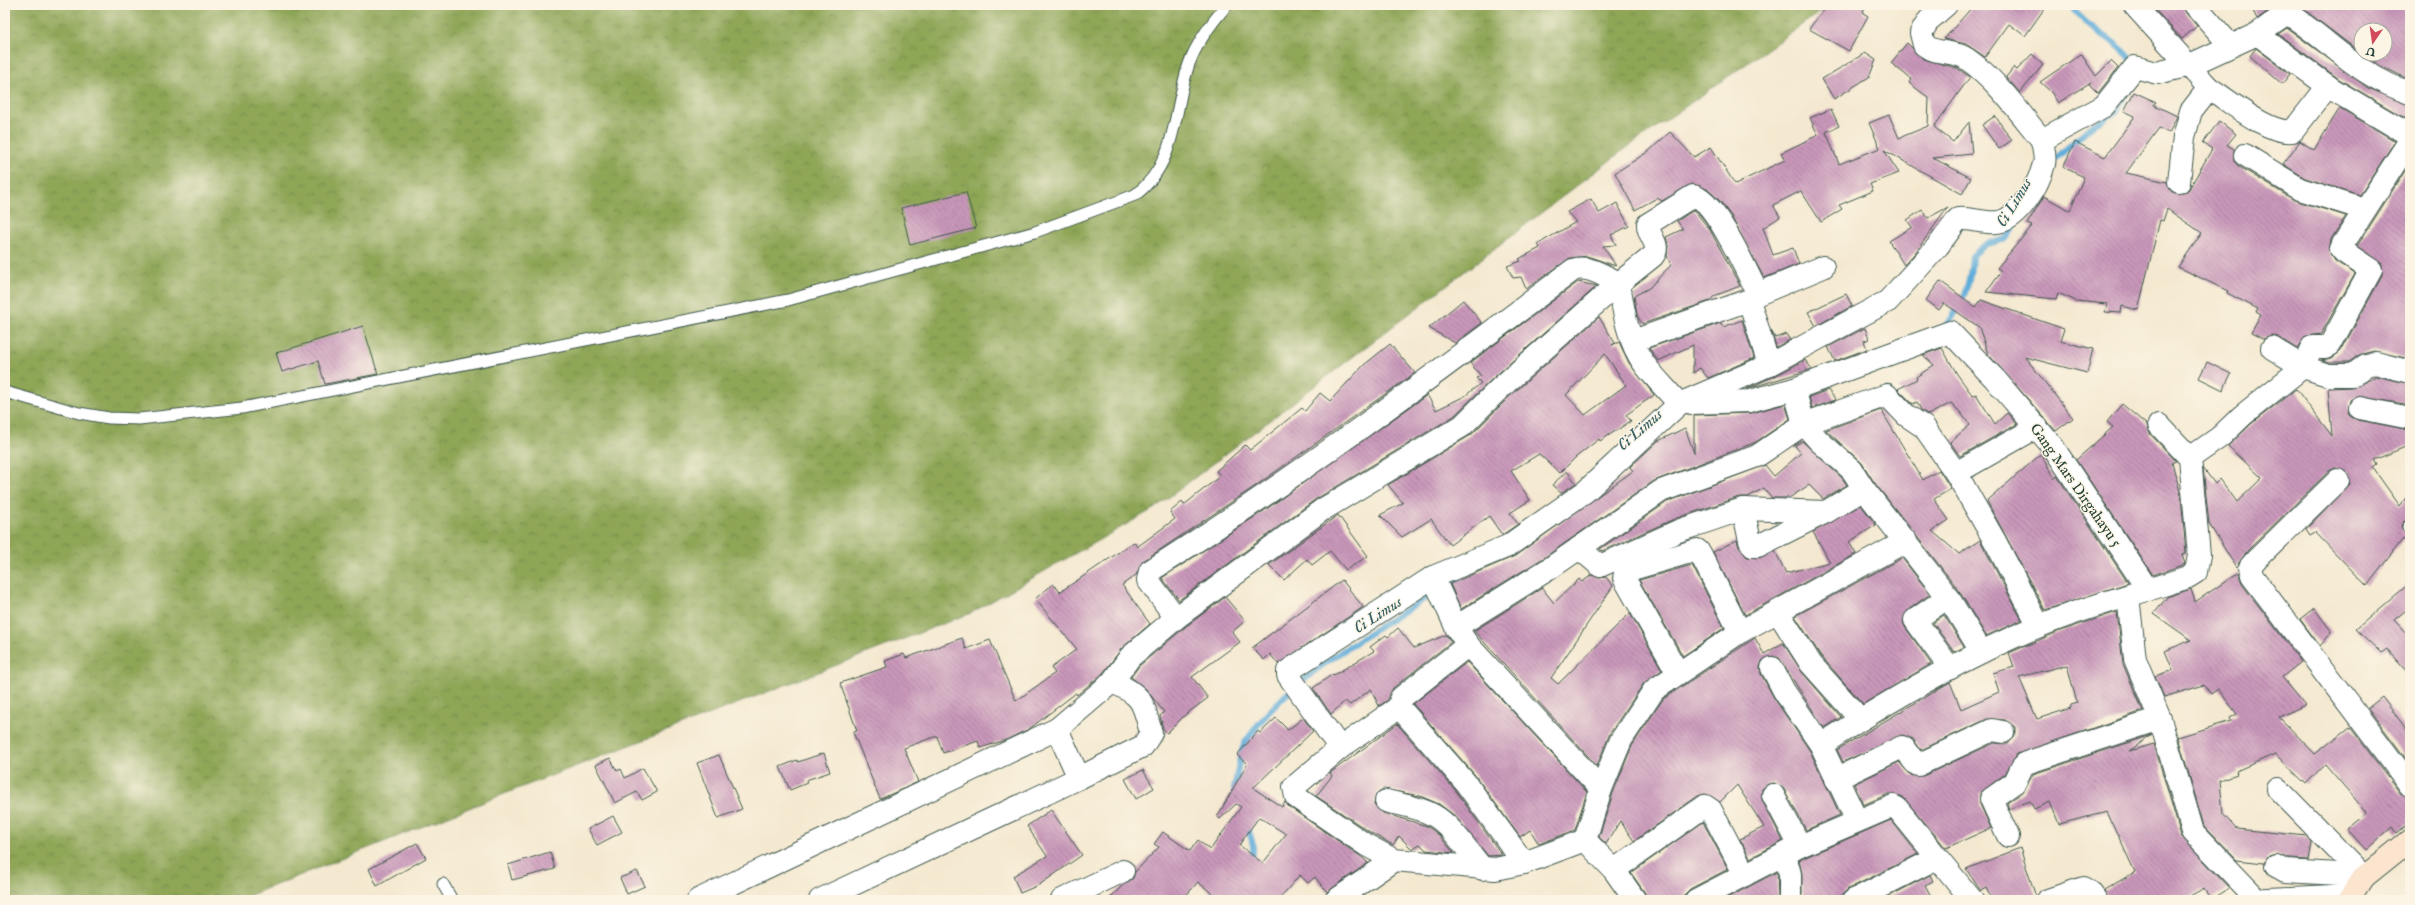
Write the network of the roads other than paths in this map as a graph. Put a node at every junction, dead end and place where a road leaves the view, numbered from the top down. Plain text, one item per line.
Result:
1 (1227, 5) edge
2 (1946, 5) edge
3 (2134, 5) edge
4 (2195, 5) edge
5 (2257, 34) junction
6 (2230, 45) junction
7 (2190, 66) junction
8 (2328, 86) junction
9 (2210, 88) junction
10 (2410, 93) edge
11 (2042, 140) junction
12 (2410, 140) edge
13 (2245, 155) dead end
14 (2179, 182) dead end
15 (2364, 209) junction
16 (1823, 267) dead end
17 (1619, 283) junction
18 (1754, 297) junction
19 (1633, 340) junction
20 (2272, 348) dead end
21 (1770, 364) junction
22 (2303, 367) junction
23 (2410, 372) edge
24 (1794, 389) junction
25 (5, 392) edge
26 (1679, 404) junction
27 (2360, 408) dead end
28 (2410, 418) edge
29 (1804, 424) junction
30 (2159, 425) dead end
31 (2037, 427) junction
32 (2190, 458) junction
33 (1956, 473) junction
34 (2338, 480) dead end
35 (1864, 489) junction
36 (1743, 509) junction
37 (1826, 512) junction
38 (1906, 542) junction
39 (1579, 548) junction
40 (1433, 577) junction
41 (2148, 590) junction
42 (2128, 596) junction
43 (1948, 597) junction
44 (1778, 612) junction
45 (1176, 618) junction
46 (2039, 626) junction
47 (1740, 632) junction
48 (1462, 636) junction
49 (1981, 651) junction
50 (1772, 668) dead end
51 (1950, 668) junction
52 (1678, 673) junction
53 (1112, 682) junction
54 (1399, 708) junction
55 (1860, 719) junction
56 (2160, 719) junction
57 (1057, 729) junction
58 (2003, 732) dead end
59 (1821, 745) junction
60 (1340, 748) junction
61 (1079, 778) junction
62 (1836, 779) junction
63 (2410, 785) edge
64 (1601, 789) junction
65 (2278, 789) dead end
66 (1773, 795) dead end
67 (1386, 801) dead end
68 (1857, 821) junction
69 (2008, 836) dead end
70 (1584, 840) junction
71 (2410, 840) edge
72 (1793, 850) junction
73 (1937, 858) junction
74 (1394, 860) junction
75 (1524, 863) junction
76 (2276, 866) dead end
77 (1483, 869) junction
78 (1614, 870) junction
79 (1123, 871) dead end
80 (1745, 875) junction
81 (443, 884) dead end
82 (2356, 889) edge
83 (2252, 899) edge
84 (452, 900) edge
85 (698, 900) edge
86 (820, 900) edge
87 (1062, 900) edge
88 (1336, 900) edge
89 (1635, 900) edge
90 (1696, 900) edge
91 (1790, 900) edge
92 (1854, 900) edge
93 (1972, 900) edge
94 (2048, 900) edge
95 (2096, 900) edge

1 - 25 lane
2 - 11 street
3 - 7 street
4 - 6 street
5 - 6 street
5 - 8 street
5 - 10 street
6 - 7 street
7 - 9 street
7 - 11 street
8 - 9 street
8 - 12 street
9 - 14 street
11 - 21 street
12 - 15 street
13 - 15 street
15 - 22 street
16 - 18 street
17 - 18 street
17 - 19 street
17 - 45 street
17 - 45 street
18 - 19 street
18 - 21 street
19 - 26 street
20 - 22 street
21 - 26 street
22 - 23 street
22 - 32 street
24 - 26 street
24 - 29 street
24 - 31 street, Gang Mars Dirgahayu 5
26 - 40 street
27 - 28 street
29 - 33 street
29 - 35 street
29 - 39 street
30 - 32 street
31 - 33 street
31 - 41 street, Gang Mars Dirgahayu 5
32 - 41 street
33 - 46 street
34 - 63 street
35 - 37 street
35 - 38 street
36 - 37 street
36 - 37 street
36 - 39 street
38 - 43 street
38 - 44 street
39 - 48 street
40 - 48 street
40 - 60 street
41 - 42 street
42 - 46 street
42 - 56 street
43 - 49 street
43 - 51 street
44 - 47 street
44 - 55 street
45 - 53 street
46 - 49 street
47 - 52 street
47 - 52 street
48 - 54 street
48 - 64 street
49 - 51 street
50 - 59 street
51 - 55 street
52 - 64 street
53 - 57 street
53 - 61 street
54 - 60 street
54 - 75 street
55 - 59 street
56 - 69 street
56 - 83 street
57 - 61 street
57 - 85 street
58 - 62 street
59 - 62 street
60 - 74 street
61 - 86 street
62 - 68 street
64 - 70 street
65 - 82 street
66 - 72 street
67 - 77 street
68 - 72 street
68 - 73 street
70 - 75 street
70 - 78 street
71 - 82 street
72 - 80 street
72 - 91 street
73 - 92 street
73 - 93 street
74 - 77 street
74 - 88 street
75 - 77 street
76 - 82 street
78 - 80 street
78 - 89 street
79 - 87 street
80 - 90 street
81 - 84 lane
82 - 83 street
94 - 95 street

